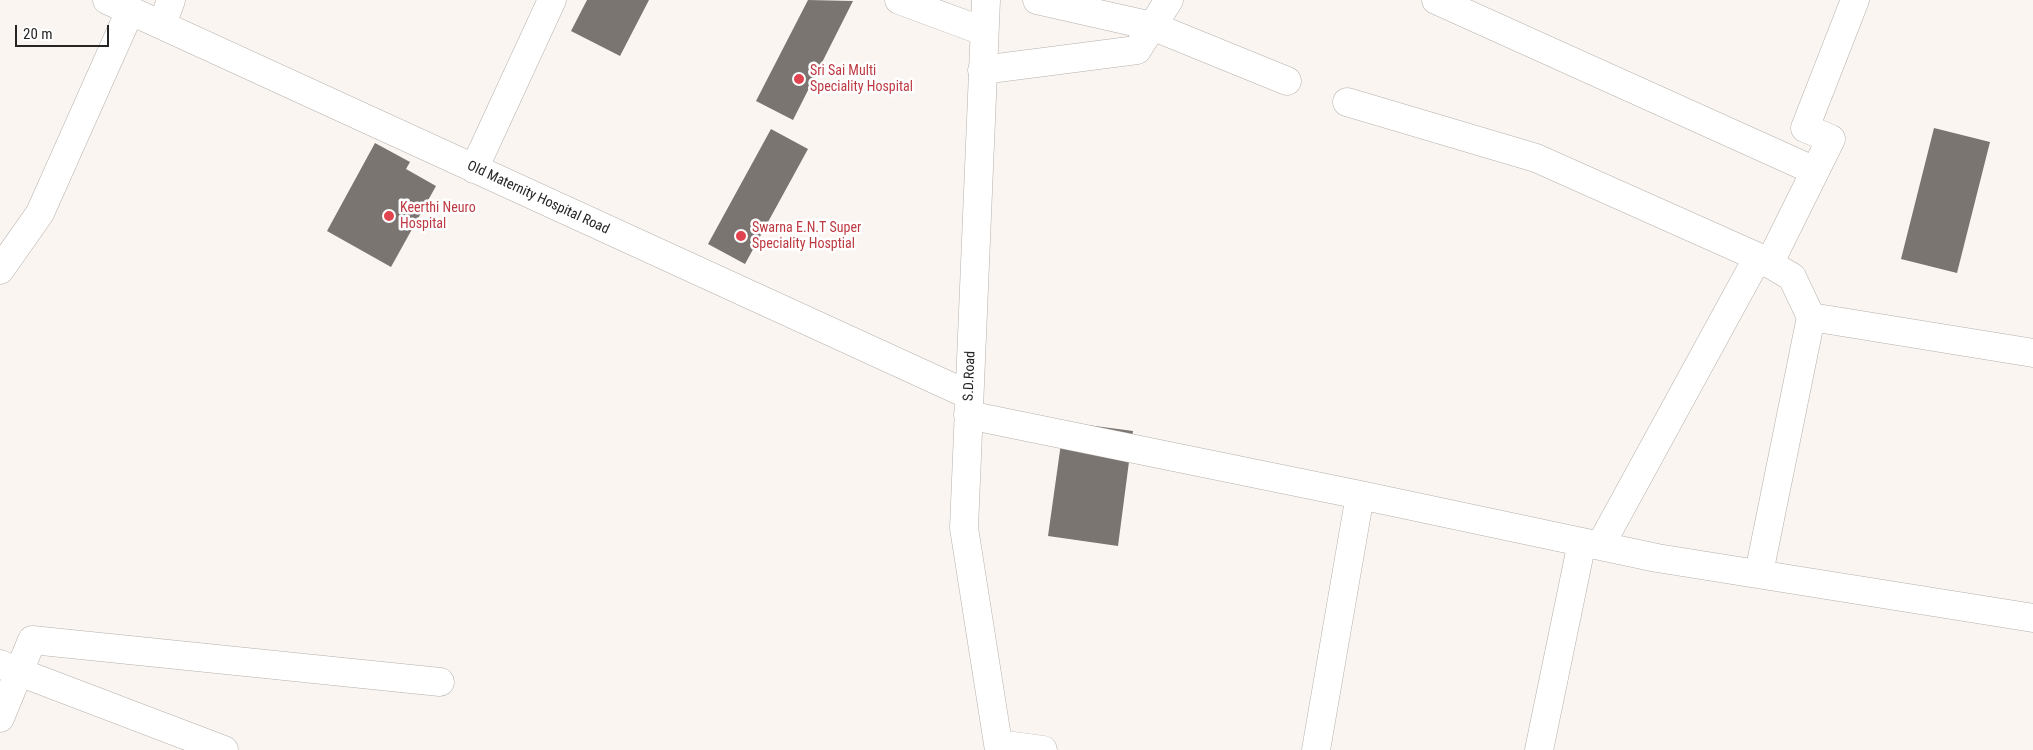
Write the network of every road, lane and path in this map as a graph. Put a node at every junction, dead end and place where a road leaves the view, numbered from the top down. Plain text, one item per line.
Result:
1 (171, 0) edge
2 (552, 0) edge
3 (899, 0) edge
4 (986, 0) edge
5 (1037, 0) edge
6 (1169, 0) edge
7 (1436, 0) edge
8 (1855, 0) edge
9 (118, 5) edge
10 (162, 25) junction
11 (1152, 26) junction
12 (984, 31) junction
13 (982, 70) junction
14 (1287, 81) dead end
15 (1347, 102) dead end
16 (474, 168) junction
17 (1815, 171) junction
18 (1764, 260) junction
19 (0, 270) edge
20 (1811, 317) junction
21 (2033, 353) edge
22 (968, 405) junction
23 (1360, 495) junction
24 (1591, 544) junction
25 (1759, 573) junction
26 (2033, 618) edge
27 (10, 668) edge
28 (440, 682) dead end
29 (0, 718) edge
30 (998, 747) edge
31 (224, 750) edge
32 (1043, 750) edge
33 (1316, 750) edge
34 (1539, 750) edge

1 - 10 street
2 - 16 street
3 - 12 street
4 - 12 street, S.D.Road
5 - 11 street
6 - 11 street
7 - 17 street
8 - 17 street
9 - 10 street, Old Maternity Hospital Road
9 - 19 street
10 - 16 street, Old Maternity Hospital Road
11 - 13 street
11 - 14 street
12 - 13 street, S.D.Road
13 - 22 street, S.D.Road
15 - 18 street
16 - 22 street, Old Maternity Hospital Road
17 - 18 street
18 - 20 street
18 - 24 street
20 - 21 street
20 - 25 street
22 - 23 street, Old Maternity Hospital Road
22 - 30 street, S.D.Road
23 - 24 street, Old Maternity Hospital Road
23 - 33 street
24 - 25 street, Old Maternity Hospital Road
24 - 34 street
25 - 26 street, Old Maternity Hospital Road
27 - 28 street
27 - 29 street
27 - 31 street
30 - 32 street

